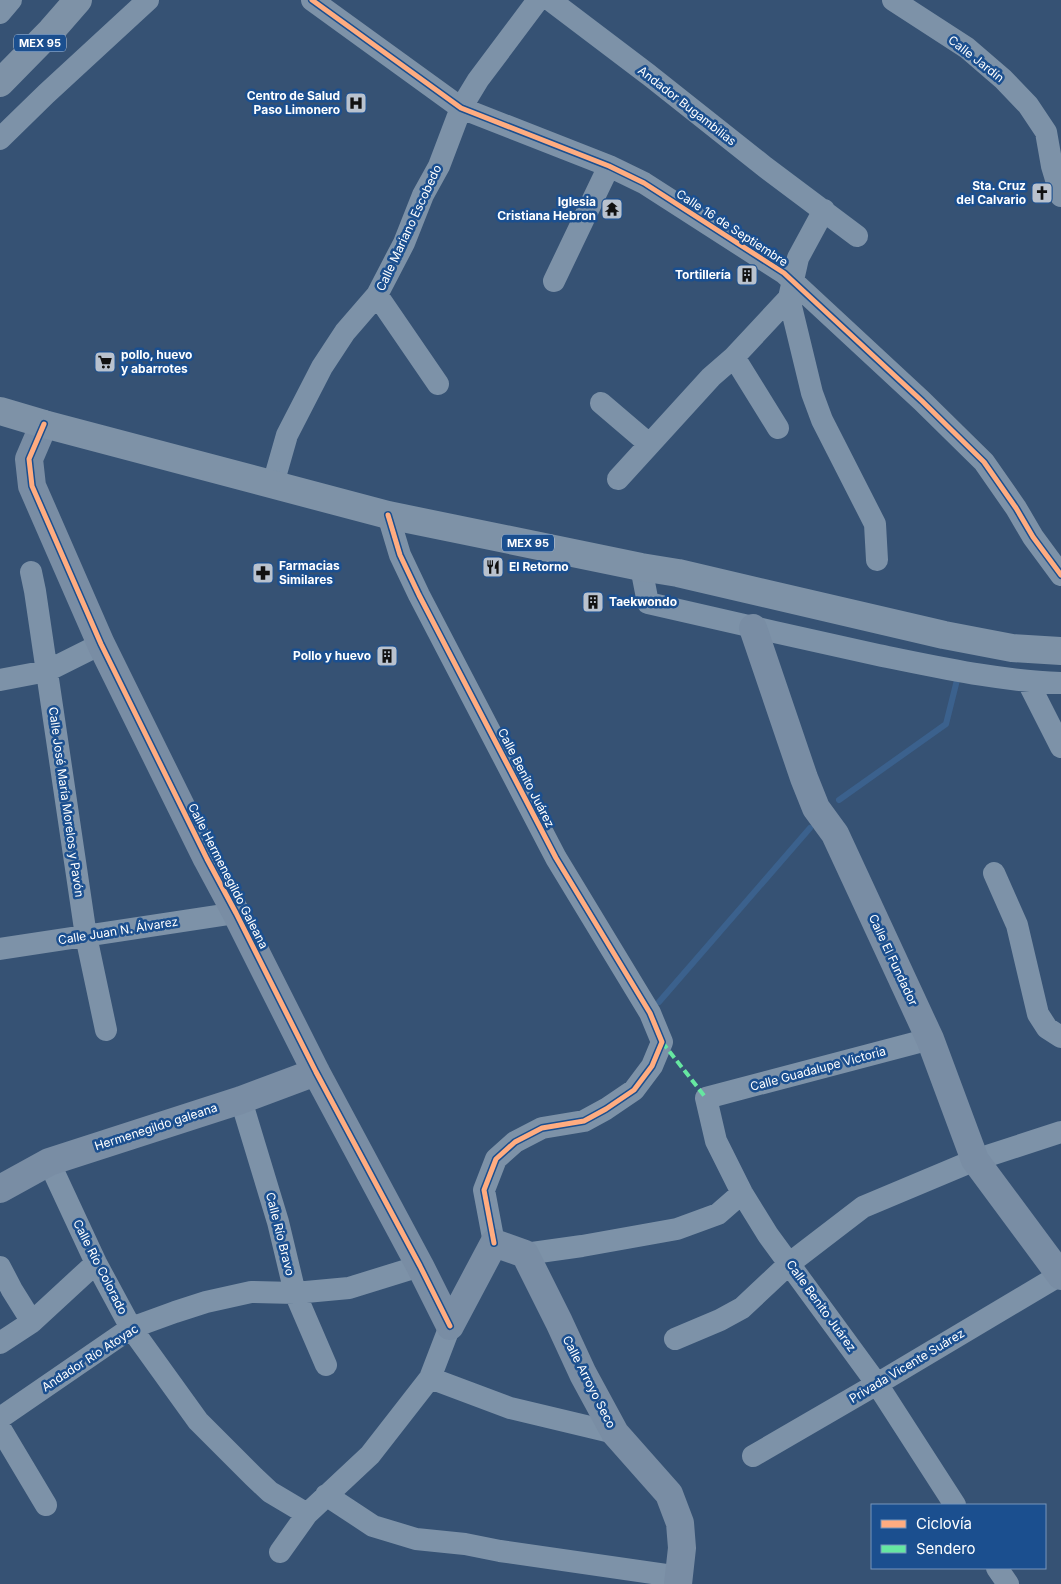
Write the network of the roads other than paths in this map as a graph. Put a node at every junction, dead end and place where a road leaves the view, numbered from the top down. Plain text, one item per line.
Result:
1 (11, 0) edge
2 (78, 0) edge
3 (148, 0) edge
4 (312, 0) edge
5 (538, 0) edge
6 (550, 0) edge
7 (893, 0) edge
8 (0, 14) edge
9 (0, 83) edge
10 (461, 108) junction
11 (1054, 133) edge
12 (0, 139) edge
13 (608, 166) junction
14 (1061, 196) edge
15 (824, 210) junction
16 (857, 236) dead end
17 (554, 281) dead end
18 (791, 289) junction
19 (377, 296) junction
20 (734, 357) junction
21 (438, 384) dead end
22 (601, 403) dead end
23 (0, 411) edge
24 (44, 424) junction
25 (778, 428) dead end
26 (650, 444) junction
27 (618, 479) dead end
28 (273, 484) junction
29 (388, 515) junction
30 (877, 560) dead end
31 (642, 567) junction
32 (31, 572) dead end
33 (1061, 575) edge
34 (753, 628) junction
35 (101, 644) junction
36 (1061, 651) edge
37 (47, 671) junction
38 (0, 680) edge
39 (1028, 682) junction
40 (1061, 683) edge
41 (1061, 748) edge
42 (994, 874) dead end
43 (236, 913) junction
44 (86, 936) junction
45 (0, 949) edge
46 (106, 1030) dead end
47 (1061, 1038) edge
48 (930, 1040) junction
49 (316, 1072) junction
50 (706, 1098) joint
51 (241, 1100) junction
52 (1061, 1132) edge
53 (975, 1160) junction
54 (49, 1162) junction
55 (0, 1189) edge
56 (742, 1193) junction
57 (494, 1243) junction
58 (524, 1254) junction
59 (96, 1263) junction
60 (790, 1263) junction
61 (420, 1266) junction
62 (0, 1267) edge
63 (1060, 1276) edge
64 (295, 1293) junction
65 (32, 1322) junction
66 (450, 1326) junction
67 (131, 1328) junction
68 (675, 1339) dead end
69 (0, 1343) edge
70 (326, 1365) dead end
71 (430, 1378) junction
72 (877, 1384) junction
73 (0, 1418) edge
74 (0, 1428) edge
75 (615, 1433) junction
76 (753, 1456) dead end
77 (326, 1495) junction
78 (953, 1504) edge
79 (46, 1505) dead end
80 (307, 1514) junction
81 (280, 1552) dead end
82 (997, 1569) edge
83 (679, 1581) edge
84 (1008, 1584) edge

1 - 8 street
2 - 9 highway, MEX 95
3 - 12 street
4 - 10 street, Calle 16 de Septiembre
5 - 10 street, Calle Mariano Escobedo
6 - 15 street, Andador Bugambilias
7 - 11 street, Calle Jardín
10 - 13 street, Calle 16 de Septiembre
10 - 19 street, Calle Mariano Escobedo
11 - 14 street
13 - 17 street
13 - 18 street, Calle 16 de Septiembre
15 - 16 street, Andador Bugambilias
15 - 18 street
18 - 20 street
18 - 30 street
18 - 33 street, Calle 16 de Septiembre
19 - 21 street
19 - 28 street, Calle Mariano Escobedo
20 - 25 street
20 - 26 street
22 - 26 street
23 - 24 highway, MEX 95
24 - 28 highway, MEX 95
24 - 35 street, Calle Hermenegildo Galeana
26 - 27 street
28 - 29 highway, MEX 95
29 - 31 highway, MEX 95
29 - 57 street, Calle Benito Juárez
31 - 34 street
31 - 36 highway, MEX 95
32 - 37 street, Calle José María Morelos y Pavón
34 - 39 street
34 - 48 street, Calle El Fundador
35 - 37 street
35 - 43 street, Calle Hermenegildo Galeana
37 - 38 street
37 - 44 street, Calle José María Morelos y Pavón
39 - 40 street
39 - 41 street
42 - 47 street
43 - 44 street, Calle Juan N. Álvarez
43 - 49 street, Calle Hermenegildo Galeana
44 - 45 street, Calle Juan N. Álvarez
44 - 46 street, Calle José María Morelos y Pavón
48 - 50 street, Calle Guadalupe Victoria
48 - 53 street, Calle El Fundador
49 - 51 street, Hermenegildo galeana
49 - 61 street, Calle Hermenegildo Galeana
50 - 56 street, Calle Benito Juárez
51 - 54 street, Hermenegildo galeana
51 - 64 street, Calle Río Bravo
52 - 53 street
53 - 60 street
53 - 63 street, Calle El Fundador
54 - 55 street, Hermenegildo galeana
54 - 59 street, Calle Río Colorado
56 - 58 street
56 - 60 street, Calle Benito Juárez
57 - 58 street
57 - 66 street
58 - 75 street, Calle Arroyo Seco
59 - 65 street
59 - 67 street, Calle Río Colorado
60 - 68 street
60 - 72 street, Calle Benito Juárez
61 - 64 street, Andador Río Atoyac
61 - 66 street, Calle Hermenegildo Galeana
62 - 65 street
63 - 72 street, Privada Vicente Suárez
64 - 67 street, Andador Río Atoyac
64 - 70 street, Calle Río Bravo
65 - 69 street
66 - 71 street
67 - 73 street, Andador Río Atoyac
67 - 80 street, Calle Río Colorado
71 - 75 street
71 - 77 street
72 - 76 street, Privada Vicente Suárez
72 - 78 street, Calle Benito Juárez
74 - 79 street
75 - 83 street, Calle Arroyo Seco
77 - 80 street
77 - 83 street
80 - 81 street
82 - 84 street

